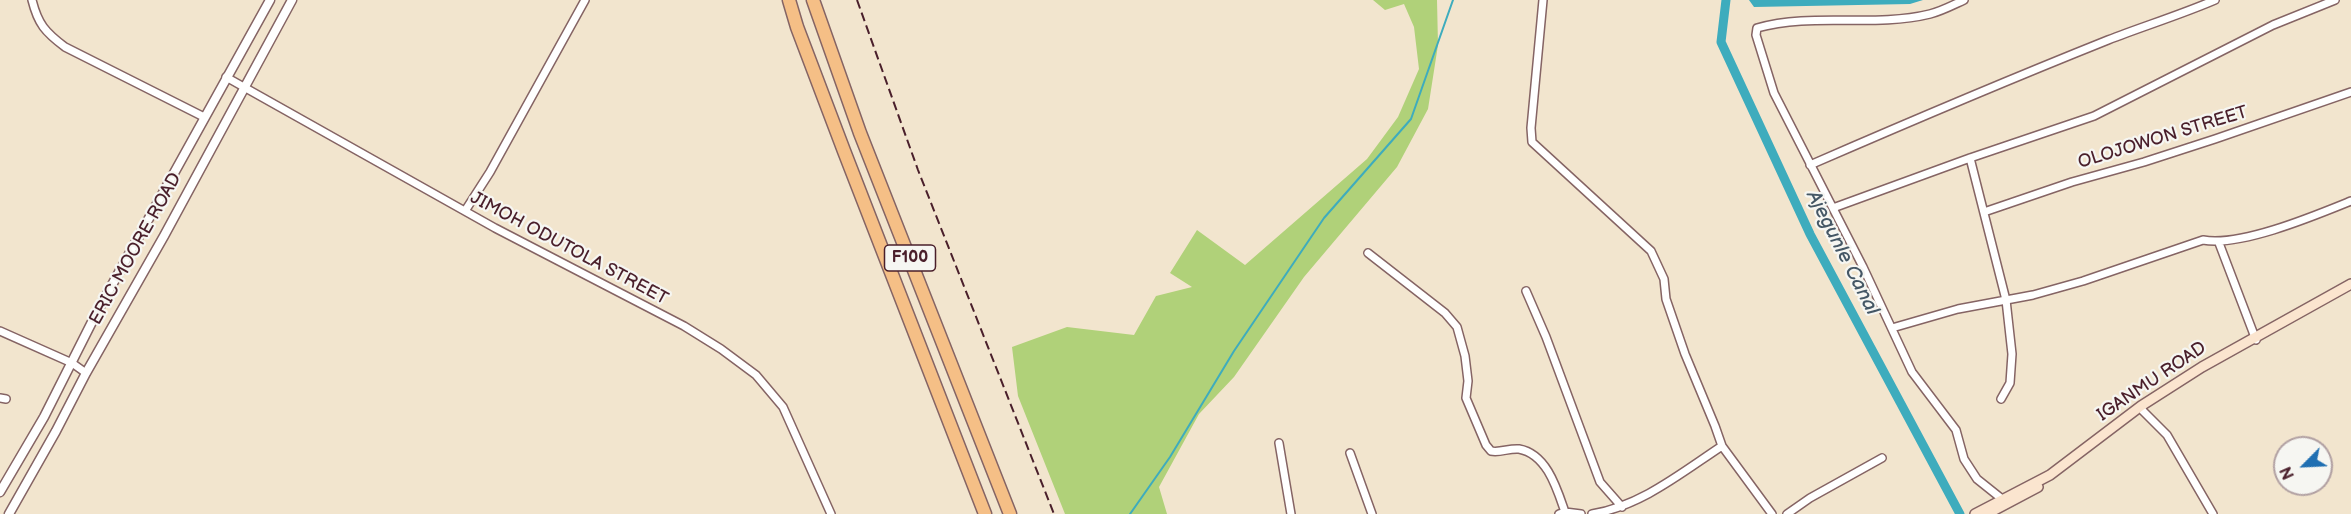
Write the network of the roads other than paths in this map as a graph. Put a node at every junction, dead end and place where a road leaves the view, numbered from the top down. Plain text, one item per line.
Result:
1 (32, 0) edge
2 (270, 0) edge
3 (292, 0) edge
4 (585, 0) edge
5 (789, 0) edge
6 (813, 0) edge
7 (1543, 0) edge
8 (1964, 0) edge
9 (2215, 0) edge
10 (2335, 0) edge
11 (226, 77) junction
12 (244, 87) junction
13 (2351, 92) edge
14 (204, 117) junction
15 (1970, 158) junction
16 (1810, 165) junction
17 (2351, 201) edge
18 (1833, 208) junction
19 (465, 211) junction
20 (1984, 212) junction
21 (2219, 243) junction
22 (1368, 253) dead end
23 (2351, 284) edge
24 (2351, 289) edge
25 (1526, 291) dead end
26 (2006, 300) junction
27 (1892, 328) junction
28 (0, 332) edge
29 (2256, 338) junction
30 (72, 363) junction
31 (86, 373) junction
32 (2001, 399) dead end
33 (2142, 409) junction
34 (1279, 443) dead end
35 (1722, 446) junction
36 (1350, 453) dead end
37 (1882, 458) dead end
38 (0, 492) edge
39 (2002, 499) junction
40 (1622, 507) junction
41 (1988, 511) edge
42 (1562, 513) edge
43 (9, 514) edge
44 (831, 514) edge
45 (985, 514) edge
46 (1010, 514) edge
47 (1291, 514) edge
48 (1372, 514) edge
49 (1581, 514) edge
50 (1593, 514) edge
51 (1772, 514) edge
52 (1787, 514) edge
53 (1975, 514) edge
54 (2213, 514) edge

1 - 14 street
2 - 11 street, ERIC MOORE ROAD
3 - 12 street, ERIC MOORE ROAD
4 - 19 street
5 - 45 highway, F100
6 - 46 highway, F100
7 - 35 street
8 - 16 street
9 - 16 street
10 - 15 street
11 - 12 street, JIMOH ODUTOLA STREET
11 - 14 street, ERIC MOORE ROAD
12 - 19 street, JIMOH ODUTOLA STREET
12 - 31 street, ERIC MOORE ROAD
13 - 20 street, OLOJOWON STREET
14 - 30 street, ERIC MOORE ROAD
15 - 18 street
15 - 20 street
16 - 18 street
17 - 21 street
18 - 27 street
19 - 44 street, JIMOH ODUTOLA STREET
20 - 26 street
21 - 26 street
21 - 29 street
22 - 42 street
23 - 29 main road, IGANMU ROAD
24 - 29 main road, IGANMU ROAD
25 - 40 street
26 - 27 street
26 - 32 street
27 - 39 street
28 - 30 street
29 - 33 main road, IGANMU ROAD
30 - 31 street
30 - 38 street, ERIC MOORE ROAD
31 - 43 street, ERIC MOORE ROAD
33 - 39 main road, IGANMU ROAD
33 - 41 main road, IGANMU ROAD
33 - 54 street
34 - 47 street
35 - 40 street
35 - 51 street
36 - 48 street
37 - 52 street
39 - 41 main road, IGANMU ROAD
40 - 50 street
41 - 53 main road, IGANMU ROAD
42 - 49 street

